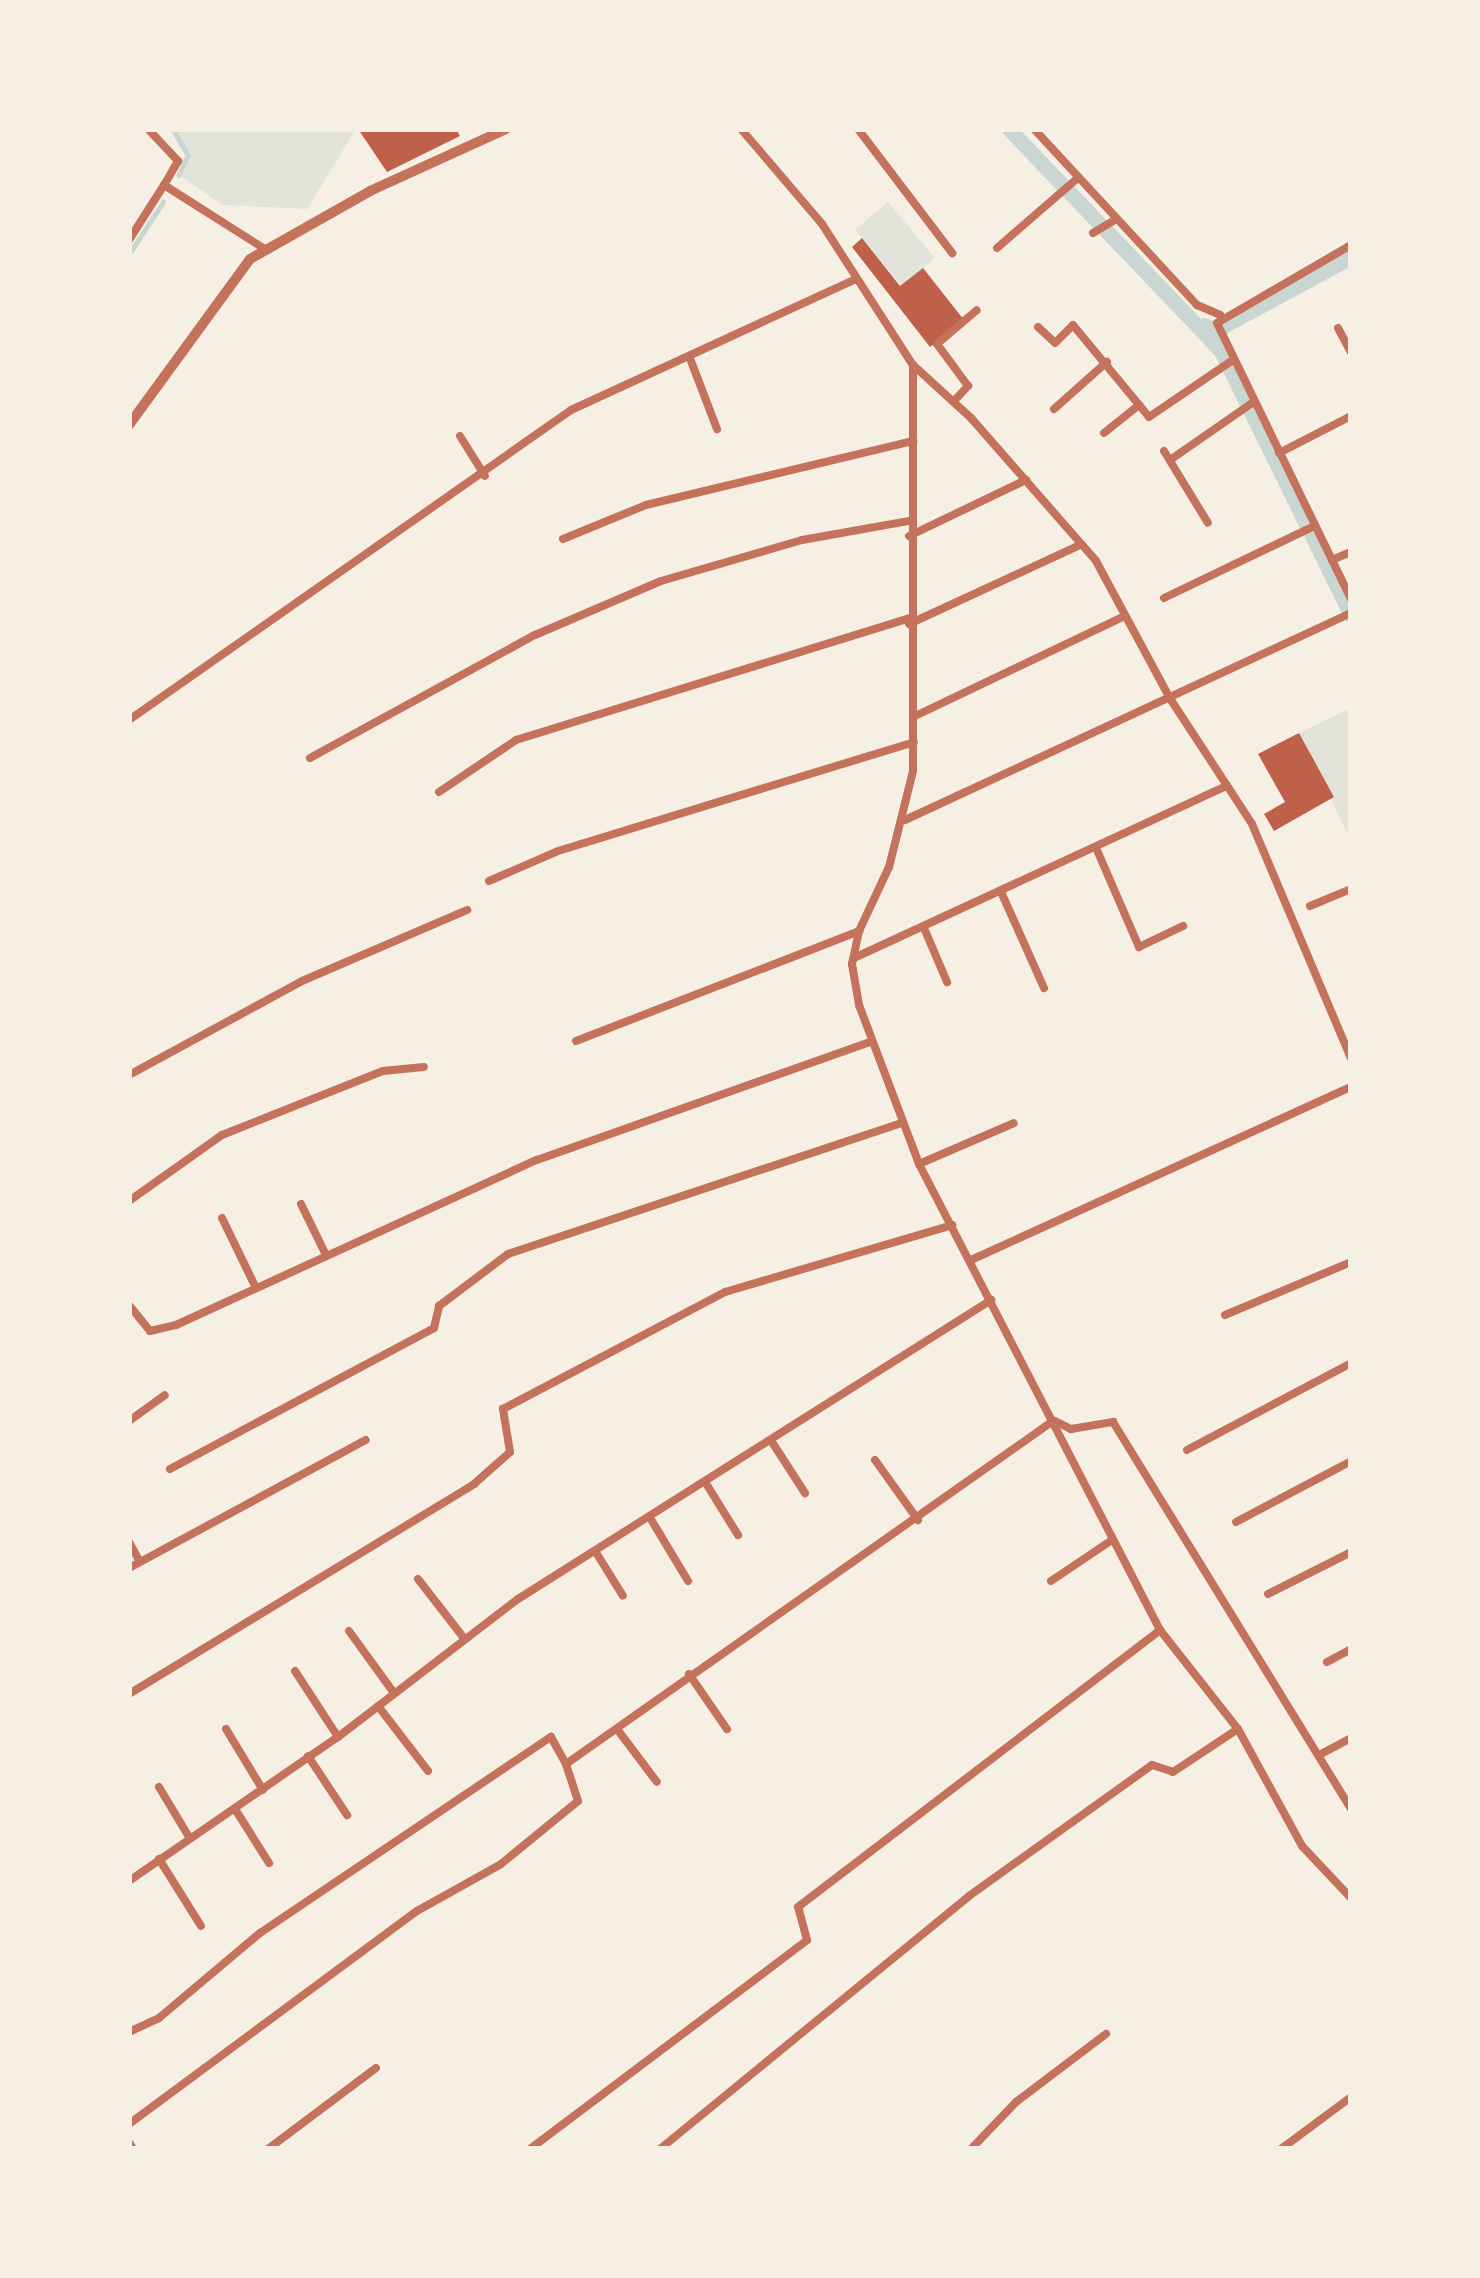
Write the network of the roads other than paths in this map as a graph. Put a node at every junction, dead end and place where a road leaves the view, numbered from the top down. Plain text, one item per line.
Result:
1 (148, 129) edge
2 (506, 129) edge
3 (741, 129) edge
4 (858, 129) edge
5 (1034, 129) edge
6 (1077, 180) junction
7 (164, 184) junction
8 (1113, 221) junction
9 (1096, 231) dead end
10 (129, 240) edge
11 (1351, 245) edge
12 (997, 248) dead end
13 (265, 249) junction
14 (952, 253) dead end
15 (856, 279) junction
16 (977, 310) dead end
17 (1219, 325) junction
18 (1038, 327) dead end
19 (1338, 328) dead end
20 (1351, 352) edge
21 (691, 361) junction
22 (1232, 361) junction
23 (1107, 362) junction
24 (913, 365) junction
25 (954, 401) junction
26 (1139, 405) junction
27 (1248, 406) junction
28 (1054, 409) dead end
29 (1351, 416) edge
30 (129, 425) edge
31 (717, 429) dead end
32 (1104, 433) dead end
33 (460, 436) dead end
34 (914, 441) junction
35 (1279, 453) junction
36 (484, 476) junction
37 (1026, 480) junction
38 (910, 520) junction
39 (1208, 523) dead end
40 (1309, 528) junction
41 (909, 536) junction
42 (563, 539) dead end
43 (1079, 545) junction
44 (1351, 552) edge
45 (1332, 560) junction
46 (1164, 598) dead end
47 (1351, 599) edge
48 (1348, 615) edge
49 (1125, 616) junction
50 (909, 621) junction
51 (1172, 700) junction
52 (913, 717) junction
53 (129, 720) edge
54 (914, 742) junction
55 (310, 758) dead end
56 (1228, 786) junction
57 (439, 792) dead end
58 (903, 820) junction
59 (1097, 850) junction
60 (489, 881) dead end
61 (1351, 889) edge
62 (1002, 894) junction
63 (1310, 906) dead end
64 (467, 910) dead end
65 (1183, 926) dead end
66 (924, 928) junction
67 (859, 931) junction
68 (853, 958) junction
69 (947, 982) dead end
70 (1044, 988) dead end
71 (576, 1041) dead end
72 (871, 1042) junction
73 (1351, 1058) edge
74 (424, 1067) dead end
75 (129, 1075) edge
76 (1351, 1087) edge
77 (1014, 1123) dead end
78 (901, 1124) junction
79 (919, 1164) junction
80 (129, 1201) edge
81 (302, 1204) dead end
82 (222, 1218) dead end
83 (952, 1225) junction
84 (326, 1255) junction
85 (970, 1259) junction
86 (1351, 1262) edge
87 (254, 1284) junction
88 (991, 1300) junction
89 (129, 1305) edge
90 (1225, 1315) dead end
91 (1351, 1363) edge
92 (165, 1395) dead end
93 (1054, 1420) junction
94 (129, 1421) edge
95 (366, 1440) dead end
96 (772, 1442) junction
97 (1187, 1450) dead end
98 (875, 1460) dead end
99 (1351, 1462) edge
100 (170, 1469) dead end
101 (707, 1485) junction
102 (805, 1493) dead end
103 (918, 1520) junction
104 (652, 1521) junction
105 (1236, 1522) dead end
106 (738, 1535) dead end
107 (1112, 1540) junction
108 (129, 1542) edge
109 (1351, 1552) edge
110 (597, 1554) junction
111 (140, 1562) junction
112 (129, 1568) edge
113 (418, 1579) dead end
114 (688, 1581) dead end
115 (1051, 1581) dead end
116 (1268, 1594) dead end
117 (623, 1596) dead end
118 (1160, 1630) junction
119 (350, 1631) dead end
120 (464, 1639) junction
121 (1351, 1649) edge
122 (1327, 1662) dead end
123 (296, 1672) dead end
124 (688, 1674) junction
125 (394, 1693) junction
126 (129, 1694) edge
127 (378, 1706) junction
128 (617, 1729) junction
129 (728, 1729) dead end
130 (1238, 1729) junction
131 (226, 1730) dead end
132 (338, 1737) junction
133 (1351, 1738) edge
134 (1321, 1754) junction
135 (308, 1756) junction
136 (566, 1764) junction
137 (428, 1771) dead end
138 (657, 1782) dead end
139 (159, 1786) dead end
140 (263, 1790) junction
141 (235, 1809) junction
142 (1351, 1809) edge
143 (347, 1815) dead end
144 (189, 1837) junction
145 (159, 1859) junction
146 (269, 1864) dead end
147 (129, 1881) edge
148 (1351, 1898) edge
149 (201, 1926) dead end
150 (129, 2032) edge
151 (1106, 2034) dead end
152 (376, 2068) dead end
153 (1351, 2097) edge
154 (129, 2124) edge
155 (268, 2149) edge
156 (530, 2149) edge
157 (660, 2149) edge
158 (971, 2149) edge
159 (1281, 2149) edge

1 - 7 street
2 - 13 street
3 - 15 street
4 - 14 street
5 - 6 street
6 - 8 street
6 - 12 street
7 - 10 street
7 - 13 street
8 - 9 street
8 - 17 street
11 - 17 street
13 - 30 street
15 - 21 street
15 - 24 street
16 - 25 street
17 - 22 street
18 - 23 street
19 - 20 street
21 - 31 street
21 - 36 street
22 - 26 street
22 - 27 street
23 - 26 street
23 - 28 street
24 - 25 street
24 - 34 street
25 - 37 street
26 - 32 street
27 - 35 street
27 - 39 street
29 - 35 street
33 - 36 street
34 - 38 street
34 - 42 street
35 - 40 street
36 - 53 street
37 - 41 street
37 - 43 street
38 - 41 street
38 - 55 street
40 - 45 street
40 - 46 street
41 - 50 street
43 - 49 street
43 - 50 street
44 - 45 street
45 - 47 street
48 - 51 street
49 - 51 street
49 - 52 street
50 - 52 street
50 - 57 street
51 - 56 street
51 - 58 street
52 - 54 street
54 - 58 street
54 - 60 street
56 - 59 street
56 - 73 street
58 - 67 street
59 - 62 street
59 - 65 street
61 - 63 street
62 - 66 street
62 - 70 street
64 - 75 street
66 - 68 street
66 - 69 street
67 - 68 street
67 - 71 street
68 - 72 street
72 - 78 street
72 - 84 street
74 - 80 street
76 - 85 street
77 - 79 street
78 - 79 street
78 - 100 street
79 - 83 street
81 - 84 street
82 - 87 street
83 - 85 street
83 - 126 street
84 - 87 street
85 - 88 street
86 - 90 street
87 - 89 street
88 - 93 street
88 - 96 street
91 - 97 street
92 - 94 street
93 - 103 street
93 - 107 street
93 - 134 street
95 - 111 street
96 - 101 street
96 - 102 street
98 - 103 street
99 - 105 street
101 - 104 street
101 - 106 street
103 - 124 street
104 - 110 street
104 - 114 street
107 - 115 street
107 - 118 street
108 - 111 street
109 - 116 street
110 - 117 street
110 - 120 street
111 - 112 street
113 - 120 street
118 - 130 street
118 - 156 street
119 - 125 street
120 - 125 street
121 - 122 street
123 - 132 street
124 - 128 street
124 - 129 street
125 - 127 street
127 - 132 street
127 - 137 street
128 - 136 street
128 - 138 street
130 - 148 street
130 - 157 street
131 - 140 street
132 - 135 street
133 - 134 street
134 - 142 street
135 - 140 street
135 - 143 street
136 - 150 street
136 - 154 street
139 - 144 street
140 - 141 street
141 - 144 street
141 - 146 street
144 - 145 street
145 - 147 street
145 - 149 street
151 - 158 street
152 - 155 street
153 - 159 street

